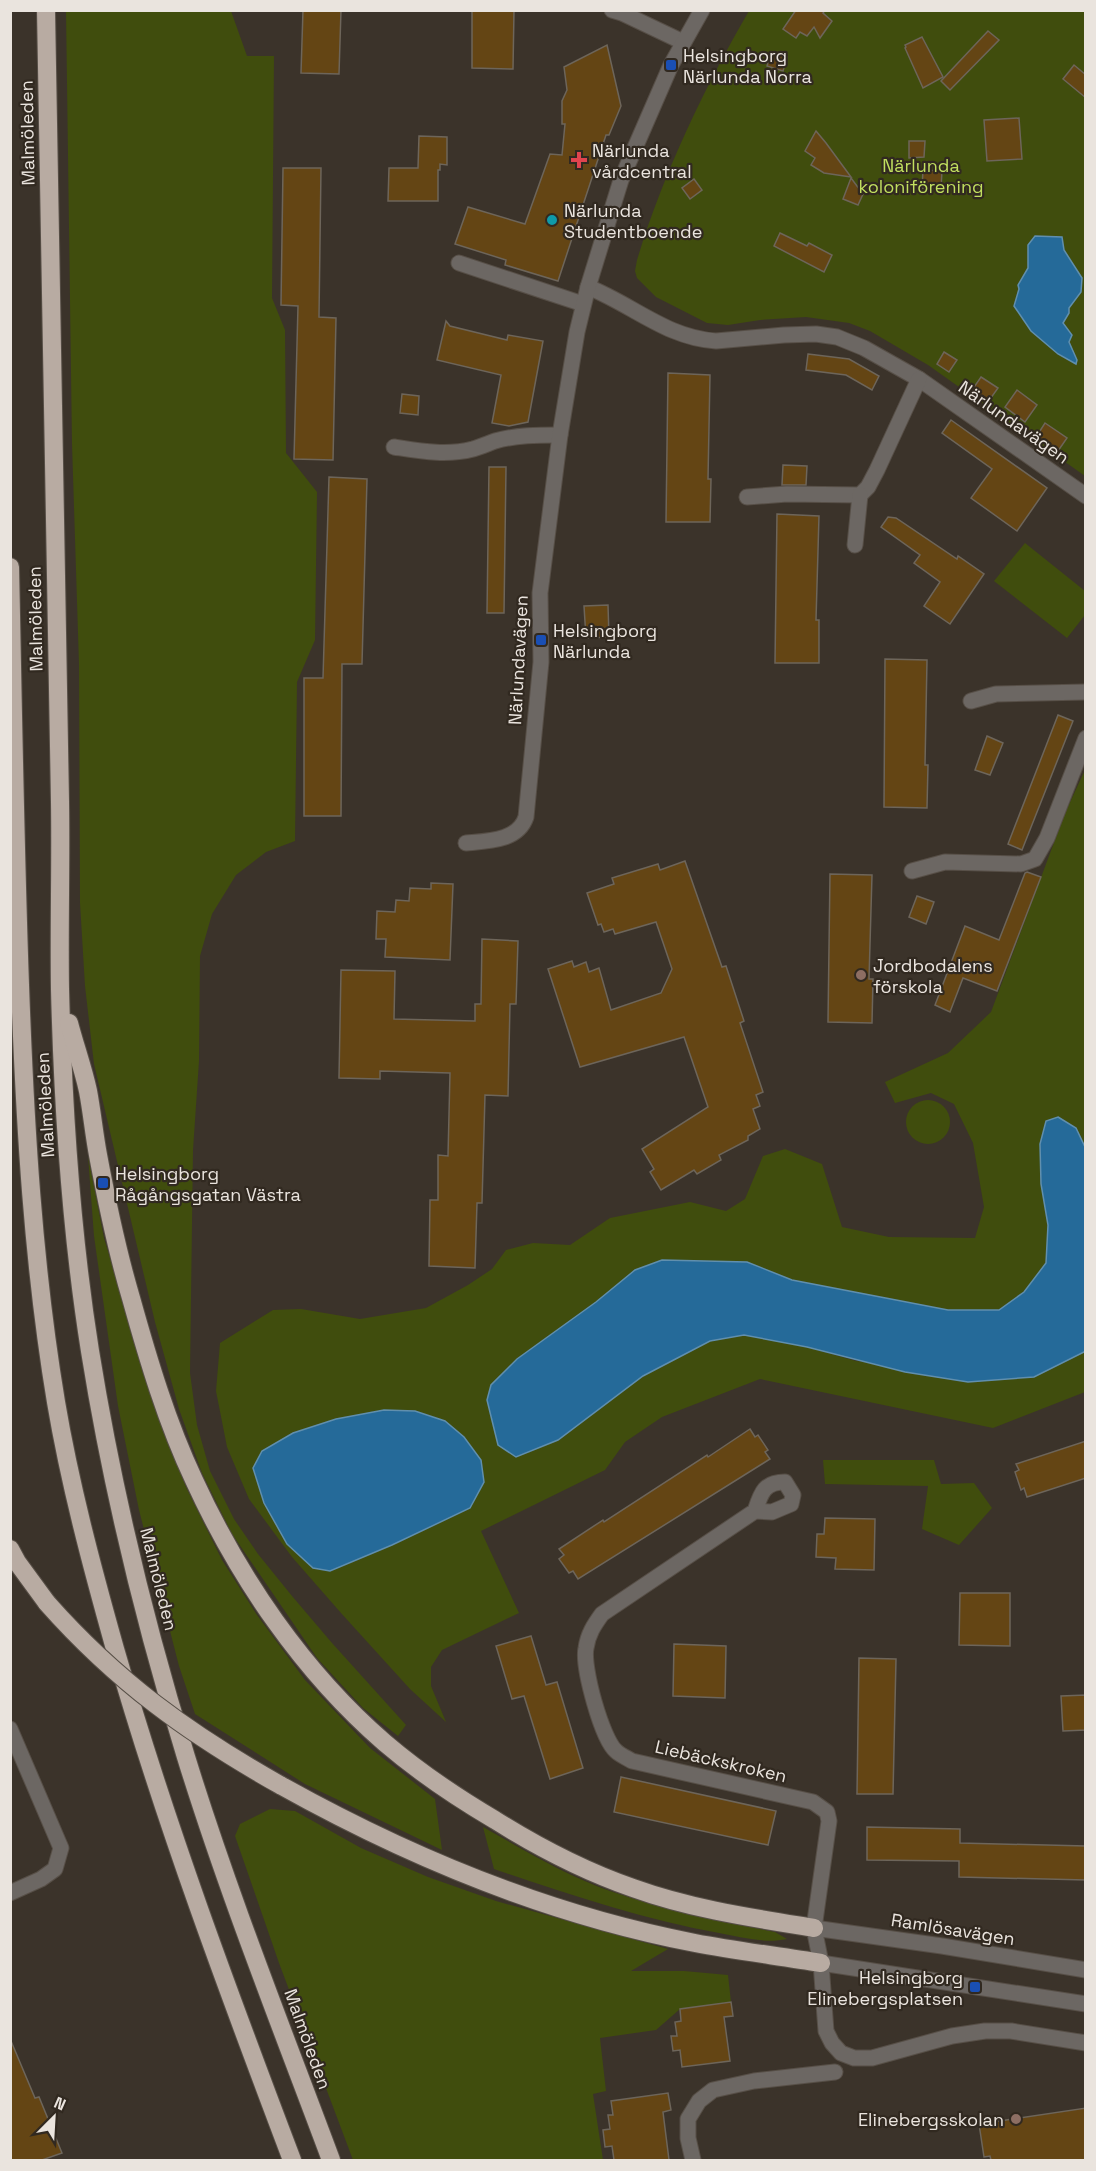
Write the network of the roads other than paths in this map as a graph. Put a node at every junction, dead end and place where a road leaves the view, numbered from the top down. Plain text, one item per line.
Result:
1 (46, 10) edge
2 (612, 10) edge
3 (702, 10) edge
4 (683, 42) junction
5 (459, 263) dead end
6 (588, 287) junction
7 (583, 304) junction
8 (920, 380) junction
9 (560, 435) junction
10 (394, 447) dead end
11 (860, 495) junction
12 (1086, 496) edge
13 (747, 497) dead end
14 (855, 545) dead end
15 (10, 567) edge
16 (1086, 692) edge
17 (971, 700) dead end
18 (1086, 738) edge
19 (466, 843) dead end
20 (16, 866) junction
21 (912, 871) dead end
22 (10, 893) edge
23 (60, 990) junction
24 (755, 1511) dead end
25 (10, 1549) edge
26 (10, 1729) edge
27 (10, 1893) edge
28 (814, 1928) junction
29 (821, 1962) junction
30 (1086, 1970) edge
31 (1086, 2004) edge
32 (1086, 2043) edge
33 (835, 2072) dead end
34 (292, 2160) edge
35 (331, 2160) edge
36 (693, 2160) edge

1 - 23 highway, Malmöleden
2 - 4 street
3 - 4 street, Närlundavägen
4 - 6 street, Närlundavägen
5 - 7 street
6 - 7 street, Närlundavägen
6 - 8 street, Närlundavägen
7 - 9 street, Närlundavägen
8 - 11 street
8 - 12 street, Närlundavägen
9 - 10 street
9 - 19 street, Närlundavägen
11 - 13 street
11 - 14 street
15 - 20 highway, Malmöleden
16 - 17 street
18 - 21 street
20 - 22 highway
20 - 34 highway, Malmöleden
23 - 28 highway
23 - 35 highway, Malmöleden
24 - 28 street, Liebäckskroken
25 - 29 highway, bridge
26 - 27 street
28 - 29 street
28 - 30 street, Ramlösavägen
29 - 31 street
29 - 32 street
33 - 36 street

